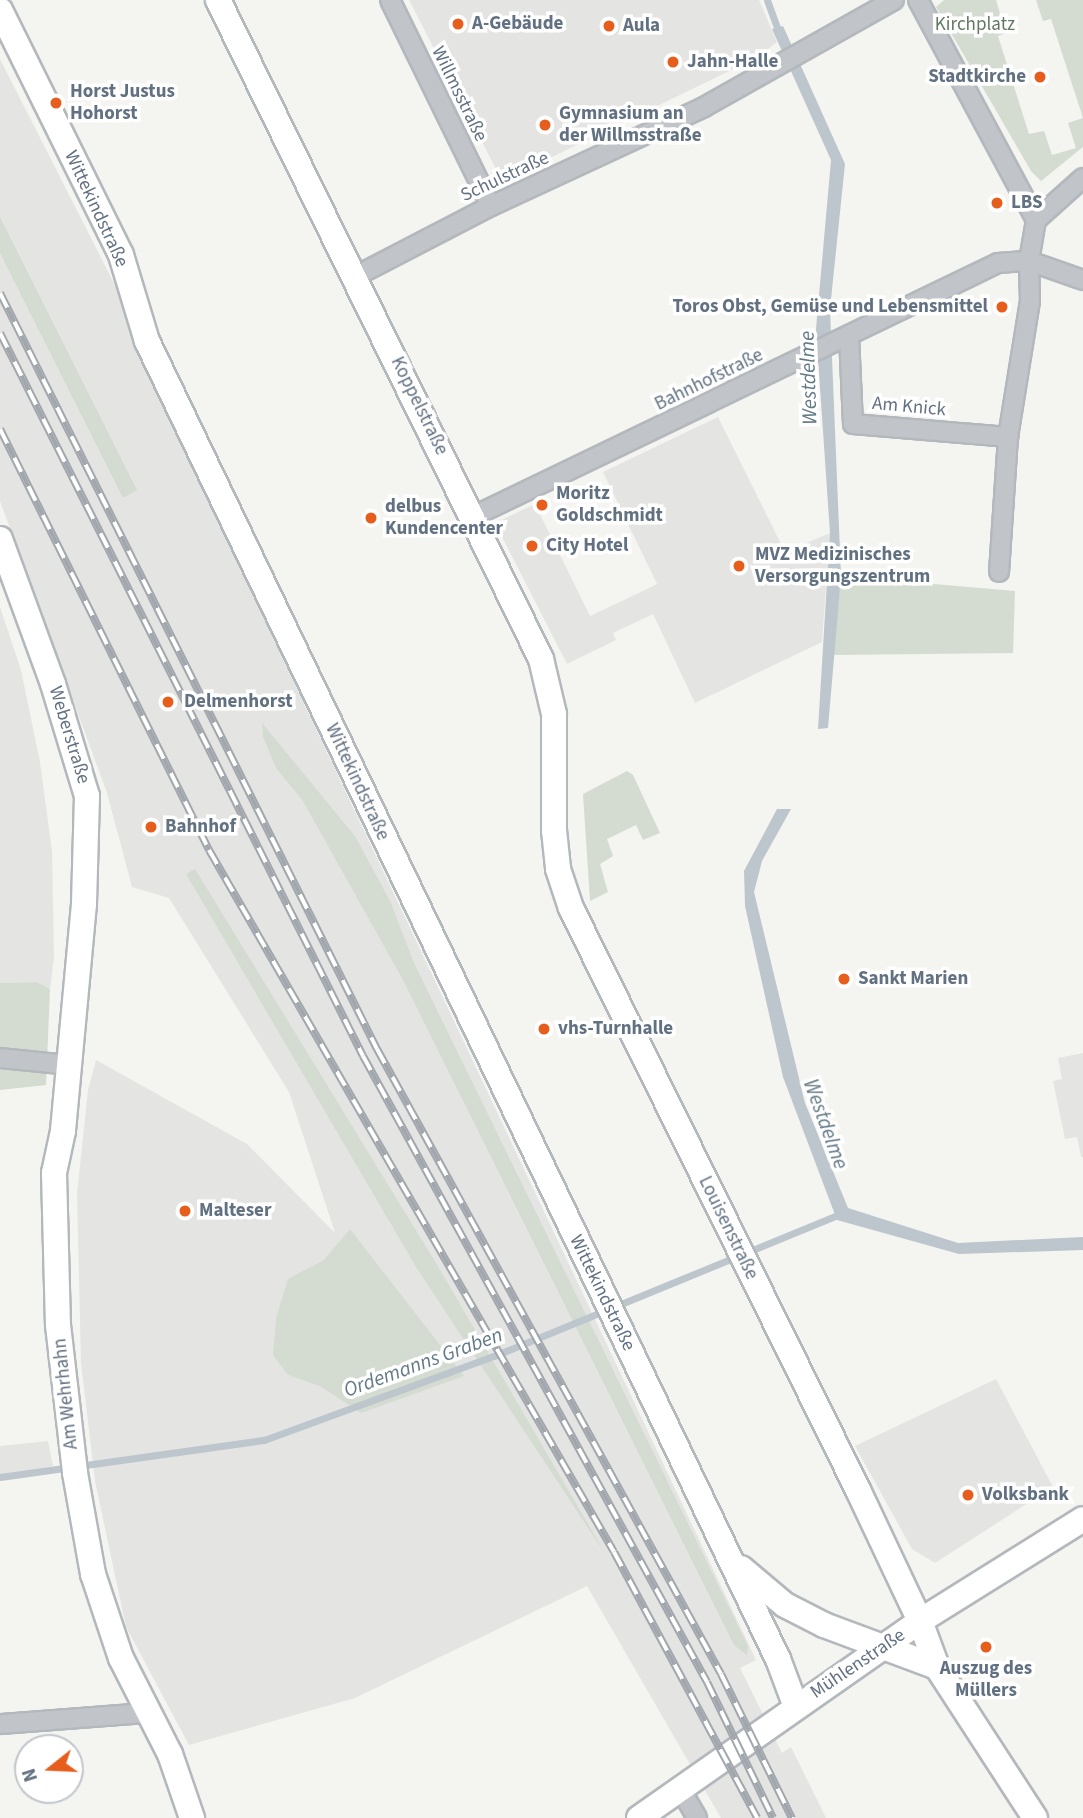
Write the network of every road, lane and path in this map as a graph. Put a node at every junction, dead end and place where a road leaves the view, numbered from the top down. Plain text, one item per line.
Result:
1 (218, 0) edge
2 (390, 0) edge
3 (894, 0) edge
4 (918, 0) edge
5 (1, 14) edge
6 (1083, 178) edge
7 (491, 206) junction
8 (1037, 220) junction
9 (1029, 261) junction
10 (356, 276) junction
11 (1083, 280) edge
12 (842, 339) junction
13 (1009, 437) junction
14 (472, 517) junction
15 (0, 540) edge
16 (999, 572) dead end
17 (554, 830) joint
18 (0, 1058) edge
19 (69, 1065) junction
20 (1083, 1518) edge
21 (725, 1548) junction
22 (920, 1621) junction
23 (882, 1648) junction
24 (937, 1667) junction
25 (796, 1707) junction
26 (146, 1713) junction
27 (0, 1724) edge
28 (681, 1790) junction
29 (192, 1818) edge
30 (639, 1818) edge
31 (697, 1818) edge
32 (1035, 1818) edge

1 - 10 street, Koppelstraße
2 - 7 street, Willmsstraße
3 - 7 street, Schulstraße
4 - 8 street
5 - 21 street, Wittekindstraße
6 - 8 street
7 - 10 street, Schulstraße
8 - 9 street
9 - 11 street, Bahnhofstraße
9 - 12 street, Bahnhofstraße
9 - 13 street
10 - 14 street, Koppelstraße
12 - 13 street, Am Knick
12 - 14 street, Bahnhofstraße
13 - 16 street
14 - 17 street, Koppelstraße
15 - 19 street, Weberstraße
17 - 22 street, Louisenstraße
18 - 19 street
19 - 26 street, Am Wehrhahn
20 - 22 street, Mühlenstraße
21 - 23 street, Wittekindstraße
21 - 25 street, Wittekindstraße
22 - 23 street, Mühlenstraße
22 - 24 street, Louisenstraße
23 - 24 street, Wittekindstraße
23 - 25 street, Mühlenstraße
24 - 32 street, Louisenstraße
25 - 28 street, Mühlenstraße
26 - 27 street
26 - 29 street, Am Wehrhahn
28 - 30 street, Mühlenstraße
28 - 31 street

